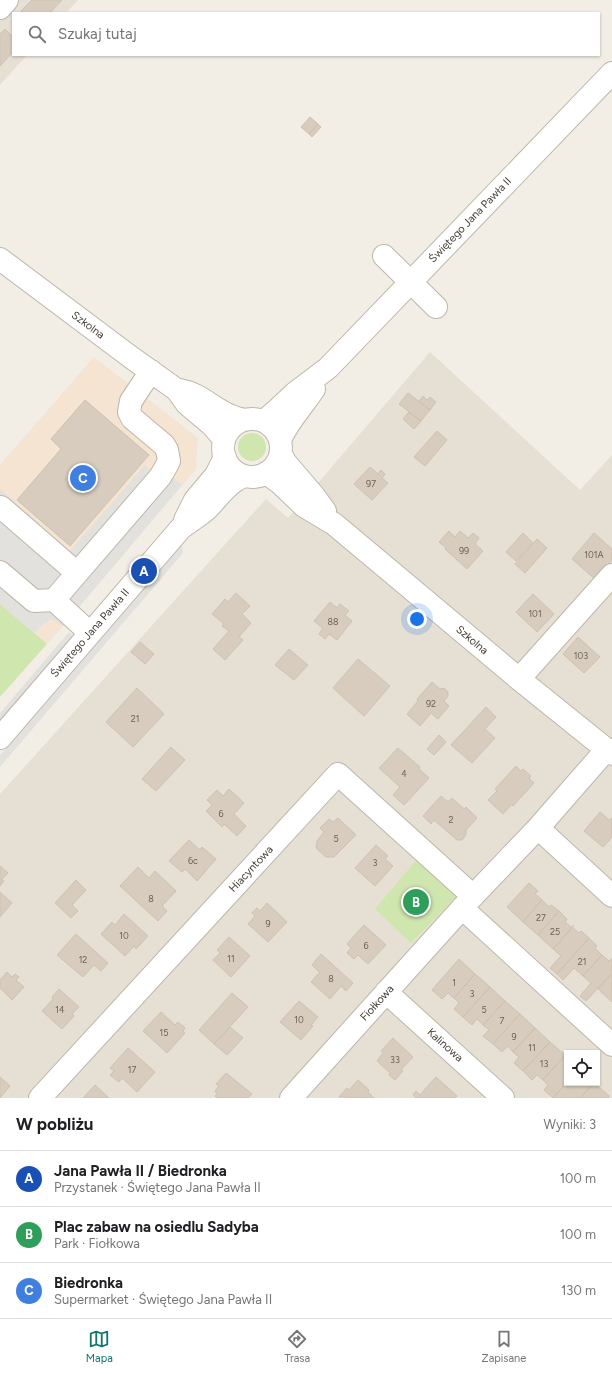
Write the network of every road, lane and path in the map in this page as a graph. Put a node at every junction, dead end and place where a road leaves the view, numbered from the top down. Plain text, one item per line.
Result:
1 (7, 0) edge
2 (0, 8) edge
3 (612, 73) edge
4 (384, 256) dead end
5 (0, 258) edge
6 (410, 283) junction
7 (436, 307) dead end
8 (328, 368) junction
9 (151, 371) junction
10 (177, 390) junction
11 (254, 420) junction
12 (280, 447) junction
13 (225, 448) junction
14 (266, 473) junction
15 (244, 476) junction
16 (0, 507) edge
17 (334, 524) junction
18 (181, 528) junction
19 (0, 572) edge
20 (77, 573) junction
21 (612, 575) edge
22 (54, 600) junction
23 (90, 633) junction
24 (519, 679) junction
25 (0, 738) edge
26 (610, 752) edge
27 (538, 828) junction
28 (612, 896) edge
29 (468, 902) junction
30 (386, 992) junction
31 (612, 1045) edge
32 (40, 1098) edge
33 (291, 1098) edge
34 (503, 1098) edge

1 - 2 street
3 - 6 street, Świętego Jana Pawła II
4 - 6 street
5 - 9 street, Szkolna
6 - 7 street
6 - 8 street, Świętego Jana Pawła II
8 - 11 street, Świętego Jana Pawła II
8 - 12 street, Świętego Jana Pawła II
9 - 10 street, Szkolna
9 - 20 street
10 - 11 street, Szkolna
10 - 13 street, Szkolna
11 - 12 street
11 - 13 street
12 - 14 street
12 - 17 street, Szkolna
13 - 15 street
13 - 18 street, Świętego Jana Pawła II
14 - 15 street
14 - 17 street, Szkolna
15 - 18 street, Świętego Jana Pawła II
16 - 20 street
17 - 24 street, Szkolna
18 - 23 street, Świętego Jana Pawła II
19 - 22 street
20 - 22 street
21 - 24 street
22 - 23 street
23 - 25 street, Świętego Jana Pawła II
24 - 26 street, Szkolna
26 - 27 street, Fiołkowa
27 - 28 street
27 - 29 street, Fiołkowa
29 - 30 street, Fiołkowa
29 - 31 street
29 - 32 street, Hiacyntowa
30 - 33 street, Fiołkowa
30 - 34 street, Kalinowa

